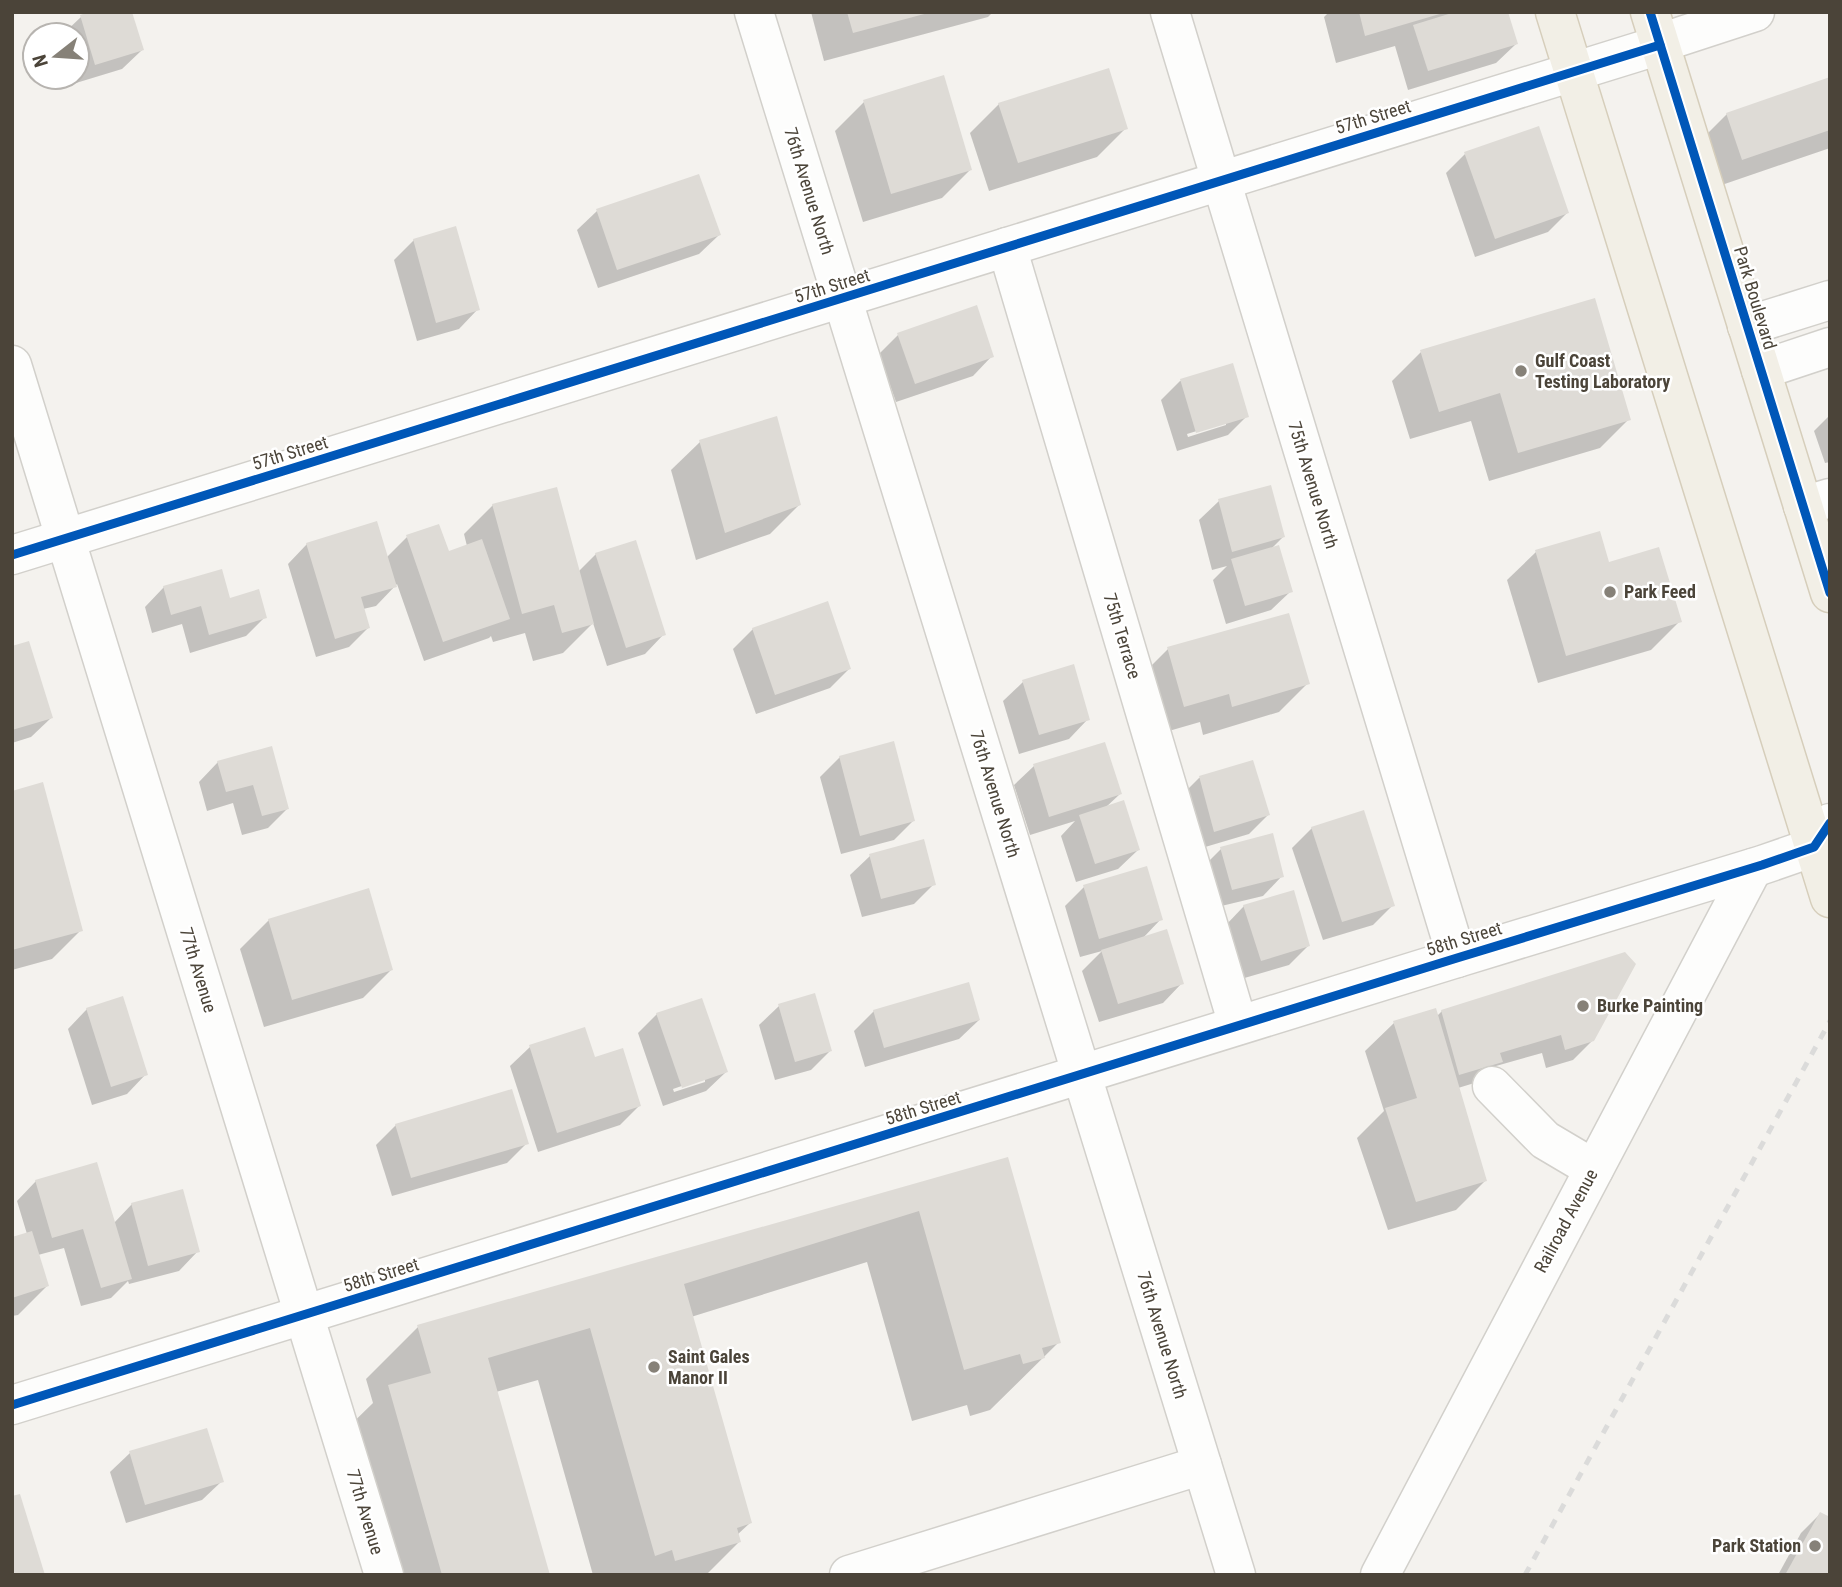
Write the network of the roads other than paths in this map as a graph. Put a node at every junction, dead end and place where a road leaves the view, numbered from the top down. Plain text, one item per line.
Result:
1 (754, 12) edge
2 (1555, 12) edge
3 (1755, 12) edge
4 (1181, 15) edge
5 (1657, 33) edge
6 (1573, 72) junction
7 (1220, 180) junction
8 (1006, 247) junction
9 (842, 299) junction
10 (1830, 300) edge
11 (1747, 326) junction
12 (1830, 347) edge
13 (12, 365) edge
14 (1761, 370) junction
15 (1816, 502) edge
16 (66, 538) junction
17 (12, 555) edge
18 (1830, 593) edge
19 (1822, 835) edge
20 (1753, 868) junction
21 (1830, 898) edge
22 (1457, 958) junction
23 (1238, 1025) junction
24 (1082, 1075) junction
25 (1492, 1086) dead end
26 (1594, 1168) junction
27 (305, 1315) junction
28 (12, 1405) edge
29 (1202, 1465) junction
30 (384, 1575) edge
31 (849, 1575) edge
32 (1236, 1575) edge
33 (1380, 1575) edge

1 - 9 street, 76th Avenue North
2 - 6 main road
3 - 5 street, 57th Street
4 - 7 street, 75th Avenue North
5 - 6 street, 57th Street
5 - 11 main road, Park Boulevard
6 - 7 street, 57th Street
6 - 19 main road
7 - 8 street, 57th Street
7 - 22 street, 75th Avenue North
8 - 9 street, 57th Street
8 - 23 street, 75th Terrace
9 - 16 street, 57th Street
9 - 24 street, 76th Avenue North
10 - 11 street
11 - 14 main road, Park Boulevard
12 - 14 street
13 - 16 street, 77th Avenue
14 - 15 main road, Park Boulevard
15 - 18 main road, Park Boulevard
16 - 17 street, 57th Street
16 - 27 street, 77th Avenue
19 - 20 street, 58th Street
19 - 21 main road
20 - 22 street, 58th Street
20 - 26 street, Railroad Avenue
22 - 23 street, 58th Street
23 - 24 street, 58th Street
24 - 27 street, 58th Street
24 - 29 street, 76th Avenue North
25 - 26 street
26 - 33 street, Railroad Avenue
27 - 28 street, 58th Street
27 - 30 street, 77th Avenue
29 - 31 street
29 - 32 street, 76th Avenue North

